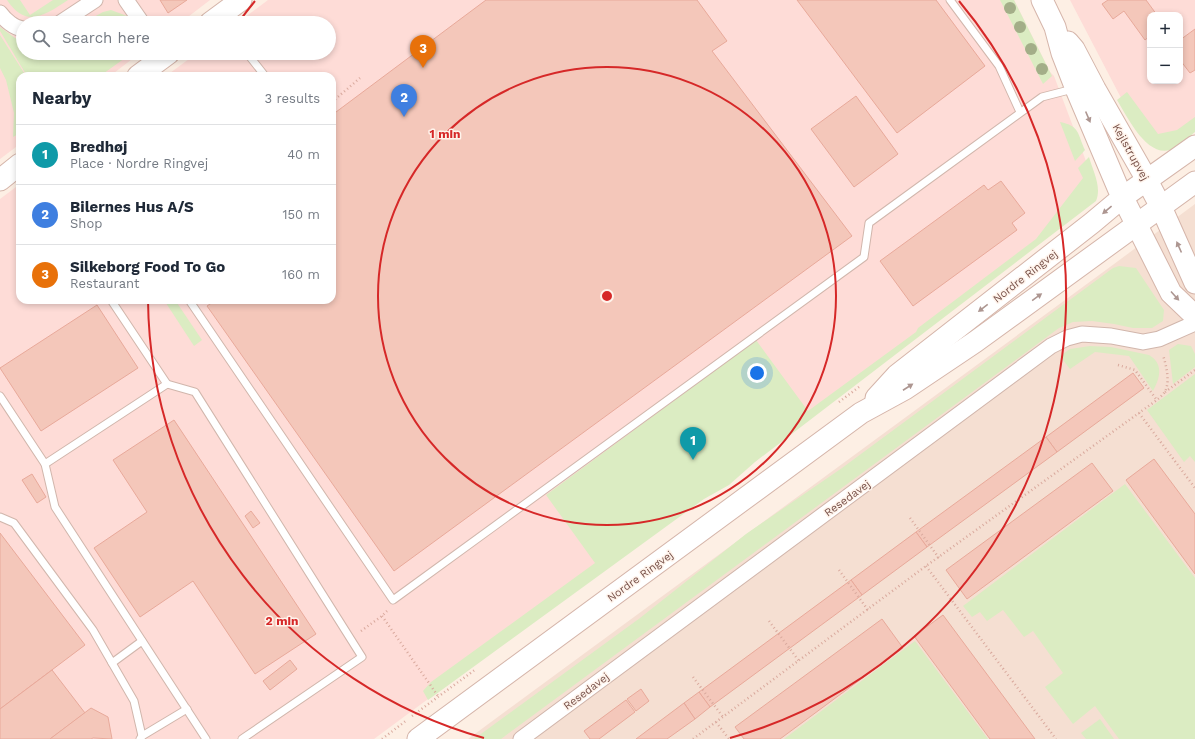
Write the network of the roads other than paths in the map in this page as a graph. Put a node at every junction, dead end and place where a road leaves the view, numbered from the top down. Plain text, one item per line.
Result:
1 (95, 0) edge
2 (126, 0) edge
3 (241, 0) edge
4 (950, 0) edge
5 (1042, 0) edge
6 (0, 12) edge
7 (71, 16) edge
8 (137, 16) edge
9 (223, 16) edge
10 (16, 27) edge
11 (1055, 27) junction
12 (158, 60) edge
13 (252, 60) edge
14 (143, 72) edge
15 (261, 72) edge
16 (1076, 89) junction
17 (1020, 112) junction
18 (1195, 146) edge
19 (16, 168) edge
20 (0, 180) edge
21 (1146, 180) junction
22 (1195, 182) edge
23 (1123, 197) junction
24 (1161, 207) junction
25 (1137, 224) junction
26 (1195, 283) edge
27 (114, 304) edge
28 (192, 304) edge
29 (1195, 316) edge
30 (1195, 323) edge
31 (167, 384) junction
32 (0, 396) edge
33 (862, 413) junction
34 (45, 464) junction
35 (0, 517) edge
36 (142, 642) junction
37 (112, 663) junction
38 (186, 709) junction
39 (141, 738) edge
40 (206, 739) edge
41 (242, 739) edge
42 (418, 739) edge
43 (521, 739) edge

1 - 7 street
2 - 8 street
3 - 9 main road
4 - 17 lane
5 - 11 main road, Kejlstrupvej
6 - 10 street
11 - 16 main road, Kejlstrupvej
11 - 21 main road, Kejlstrupvej
12 - 14 main road
13 - 15 lane
16 - 17 lane
16 -> 23 main road, Kejlstrupvej
17 - 28 lane
18 - 21 main road, Nordre Ringvej
19 - 20 main road
21 - 23 main road, Nordre Ringvej
21 - 24 main road, Kejlstrupvej
22 - 24 main road, Nordre Ringvej
23 - 25 main road, Kejlstrupvej
23 -> 33 main road, Nordre Ringvej
24 - 25 main road, Nordre Ringvej
26 -> 24 main road, Kejlstrupvej
25 -> 29 main road, Kejlstrupvej
33 -> 25 main road, Nordre Ringvej
27 - 31 lane
30 - 43 street, Resedavej
31 - 34 lane
31 - 41 lane
32 - 34 lane
33 - 42 main road, Nordre Ringvej
34 - 36 lane
35 - 37 lane
36 - 37 lane
36 - 38 lane
37 - 39 lane
38 - 39 lane
38 - 40 lane

